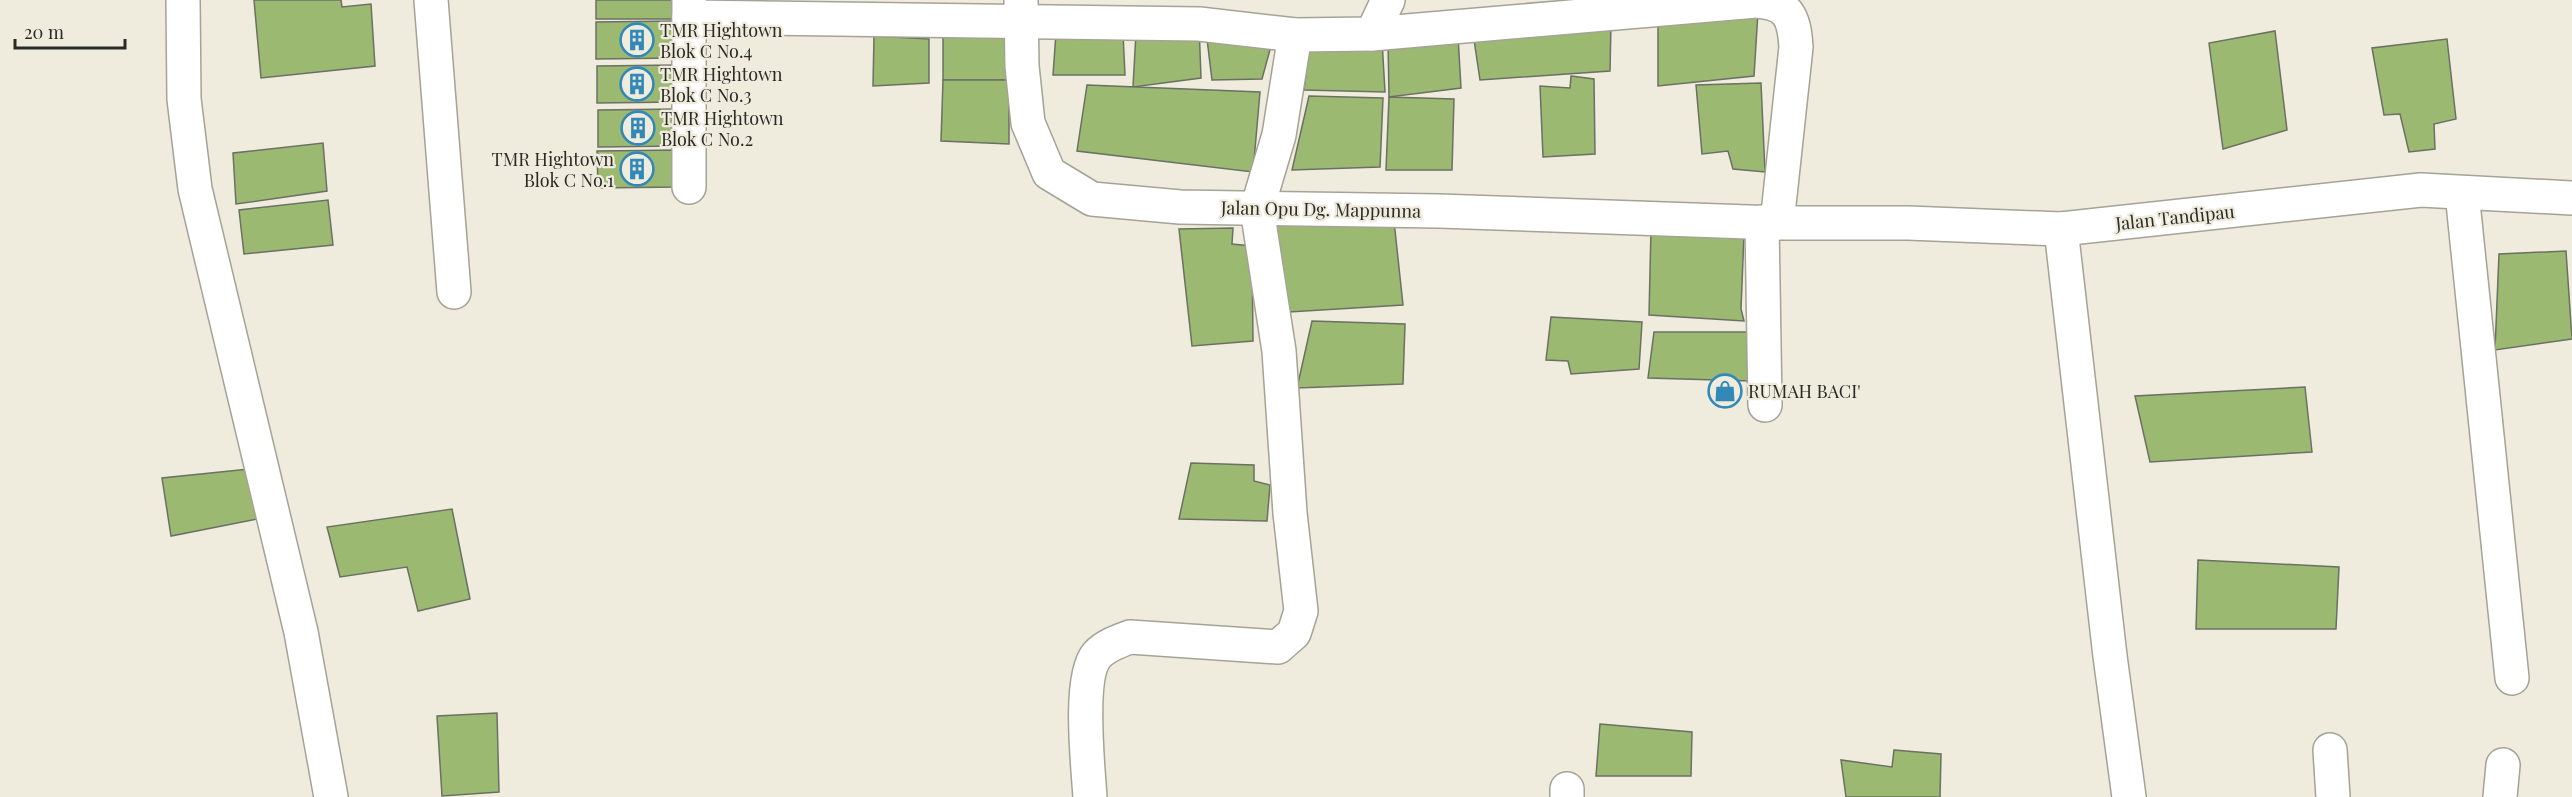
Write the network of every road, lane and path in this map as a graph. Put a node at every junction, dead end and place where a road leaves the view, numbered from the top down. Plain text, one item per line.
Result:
1 (183, 0) edge
2 (431, 0) edge
3 (1388, 0) edge
4 (689, 9) edge
5 (821, 9) edge
6 (1022, 10) edge
7 (1201, 12) edge
8 (1372, 34) junction
9 (1295, 35) junction
10 (689, 187) dead end
11 (2462, 193) junction
12 (2572, 198) edge
13 (1257, 209) junction
14 (1770, 222) junction
15 (2061, 230) junction
16 (454, 292) dead end
17 (1765, 405) dead end
18 (2512, 678) dead end
19 (2330, 750) dead end
20 (2503, 765) dead end
21 (331, 797) edge
22 (1090, 797) edge
23 (2129, 797) edge
24 (2333, 797) edge
25 (2500, 797) edge

1 - 21 street
2 - 16 street
3 - 8 street
4 - 5 street
4 - 10 street
5 - 6 street
6 - 7 street
6 - 13 street, Jalan Opu Dg. Mappunna
7 - 9 street
8 - 9 street
8 - 14 street
9 - 13 street
11 - 12 street, Jalan Tandipau
11 - 15 street, Jalan Tandipau
11 - 18 street
13 - 14 street, Jalan Opu Dg. Mappunna
13 - 22 street
14 - 15 street, Jalan Tandipau
14 - 17 street
15 - 23 street
19 - 24 street
20 - 25 street

